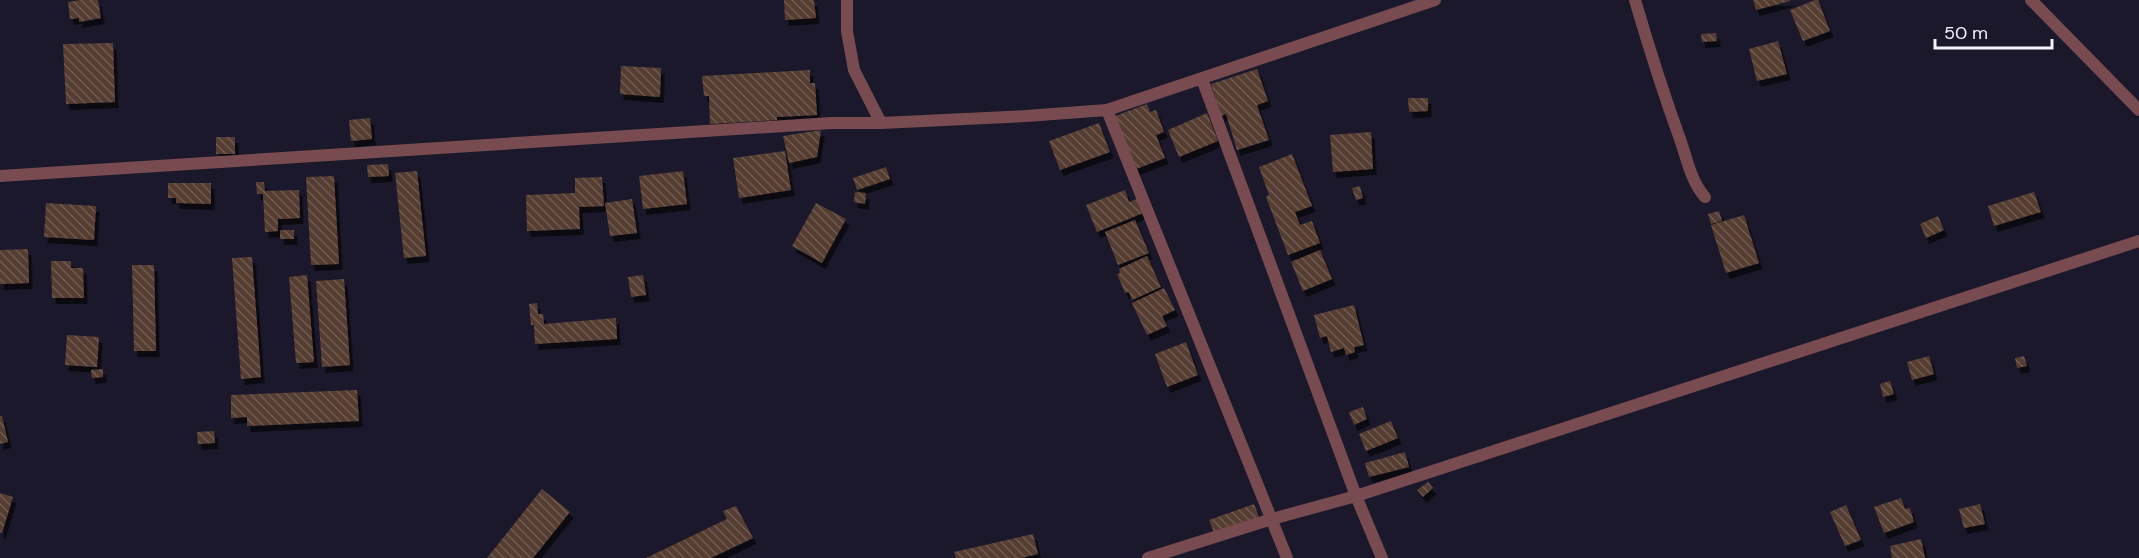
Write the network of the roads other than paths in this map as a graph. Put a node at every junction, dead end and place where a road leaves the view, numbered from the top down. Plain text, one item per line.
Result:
1 (847, 0) edge
2 (1435, 0) edge
3 (1635, 0) edge
4 (2031, 0) edge
5 (1202, 79) junction
6 (1107, 110) junction
7 (2139, 110) edge
8 (880, 123) junction
9 (0, 176) edge
10 (1705, 197) dead end
11 (2139, 241) edge
12 (1356, 496) junction
13 (1272, 519) junction
14 (1148, 558) edge
15 (1287, 558) edge
16 (1382, 558) edge

1 - 8 street
2 - 5 street
3 - 10 street
4 - 7 street
5 - 6 street
5 - 12 street
6 - 8 street
6 - 13 street
8 - 9 street
11 - 12 street
12 - 13 street
12 - 16 street
13 - 14 street
13 - 15 street

